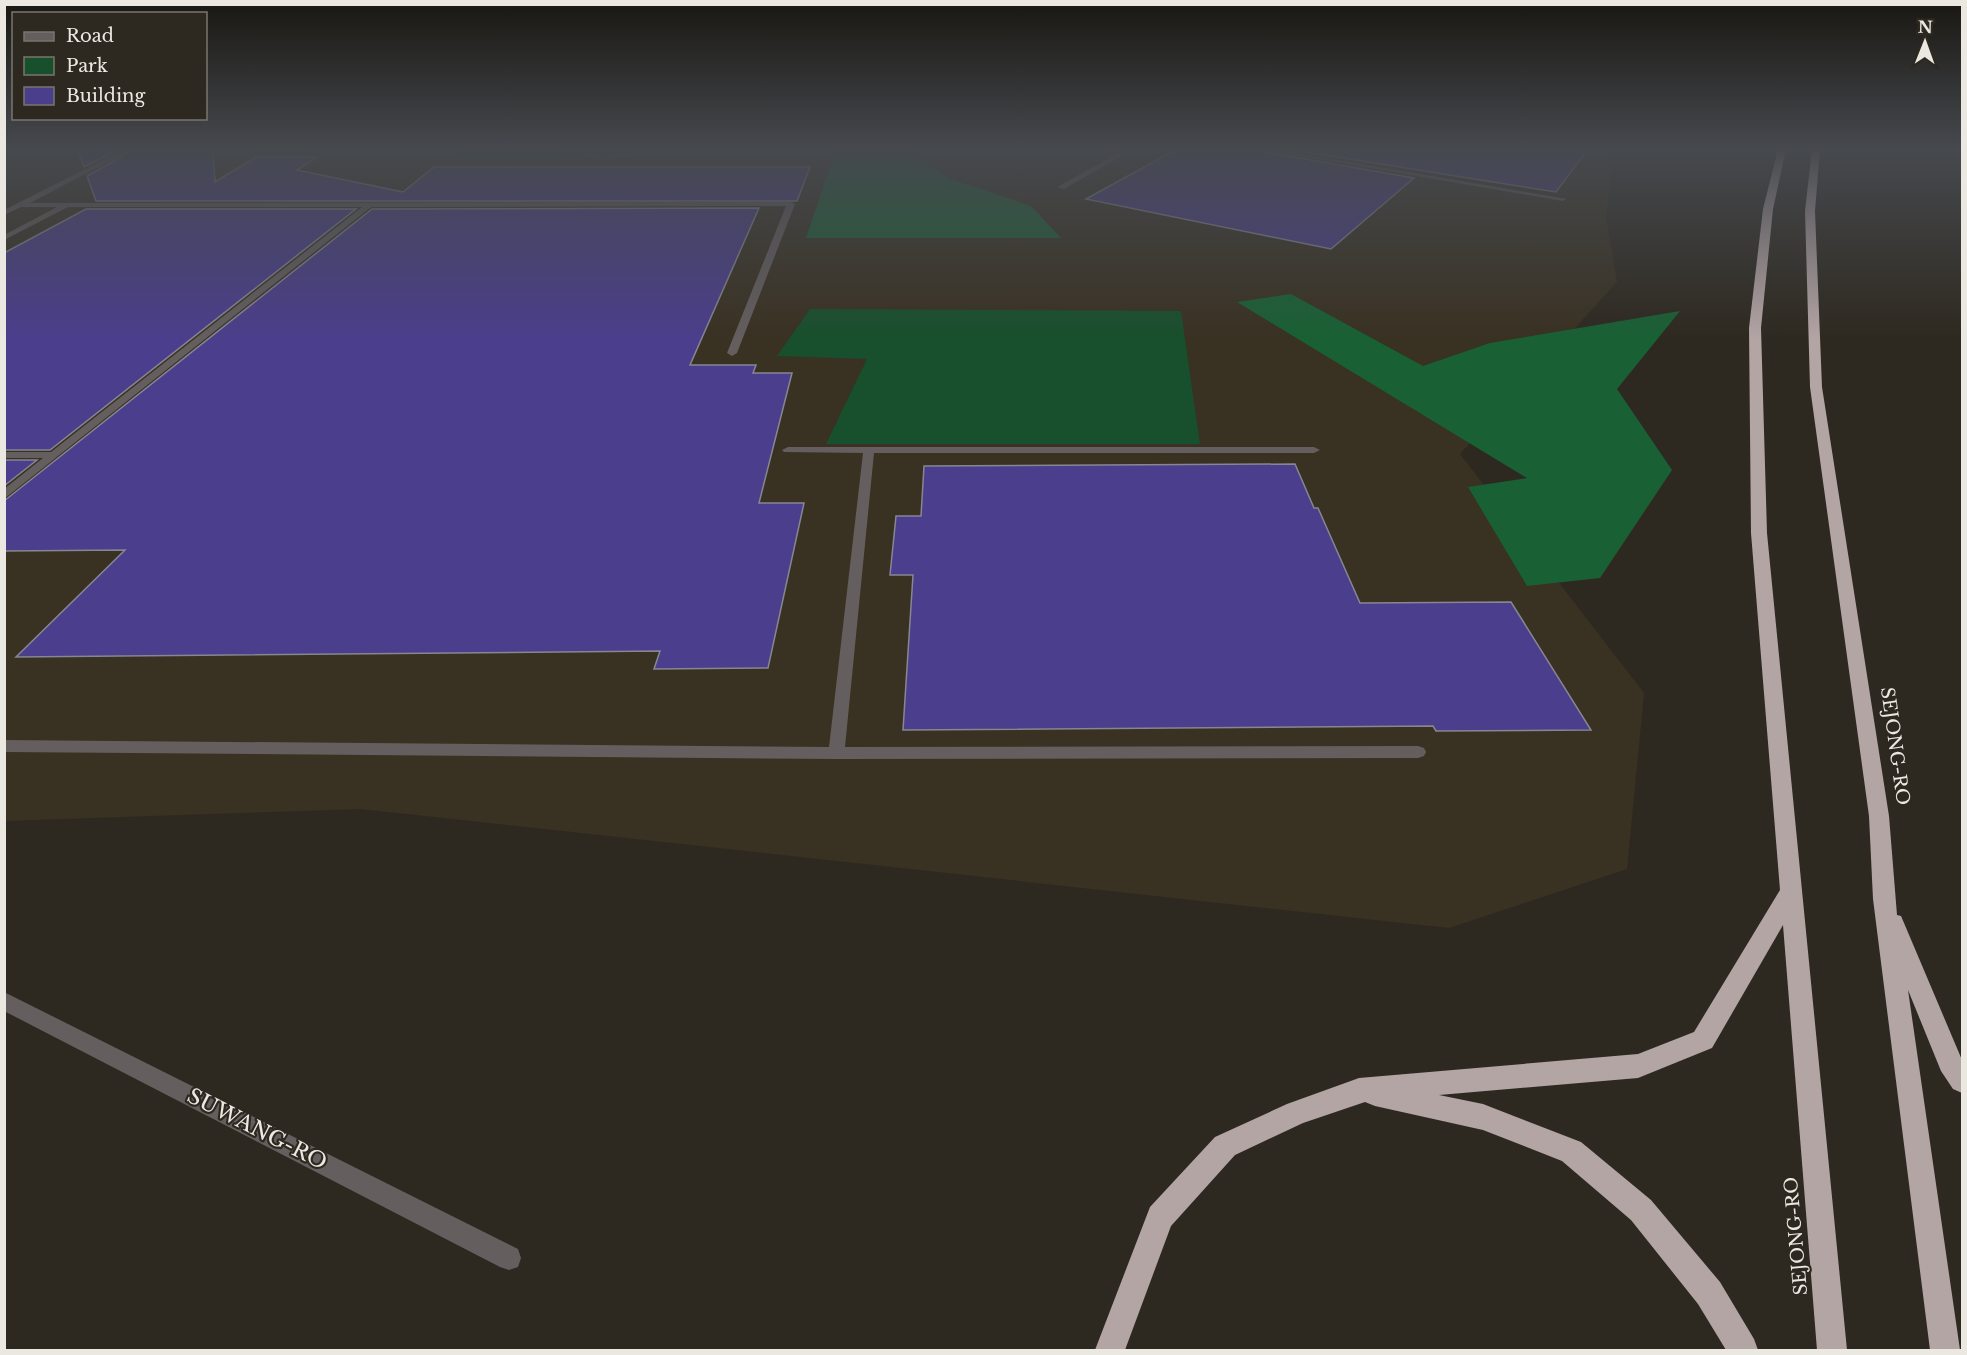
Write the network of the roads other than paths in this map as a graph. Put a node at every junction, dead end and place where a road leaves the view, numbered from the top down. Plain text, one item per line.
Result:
1 (53, 212) edge
2 (360, 212) edge
3 (788, 212) edge
4 (1768, 212) edge
5 (1810, 212) edge
6 (4, 238) edge
7 (732, 352) dead end
8 (788, 450) dead end
9 (1314, 450) dead end
10 (869, 451) junction
11 (4, 455) edge
12 (54, 455) junction
13 (4, 495) edge
14 (4, 746) edge
15 (1418, 752) dead end
16 (836, 753) junction
17 (1791, 891) junction
18 (1884, 899) junction
19 (4, 1001) edge
20 (1962, 1081) edge
21 (1359, 1090) junction
22 (508, 1258) dead end
23 (1110, 1350) edge
24 (1743, 1350) edge
25 (1832, 1350) edge
26 (1944, 1350) edge

1 - 6 street
2 - 12 street
3 - 7 street
4 - 17 highway, SEJONG-RO
5 - 18 highway, SEJONG-RO
8 - 10 street
9 - 10 street
10 - 16 street
11 - 12 street
12 - 13 street
14 - 16 street
15 - 16 street
17 - 21 highway
17 - 25 highway, SEJONG-RO
18 - 20 highway
18 - 26 highway, SEJONG-RO
19 - 22 street, SUWANG-RO
21 - 23 highway
21 - 24 highway

